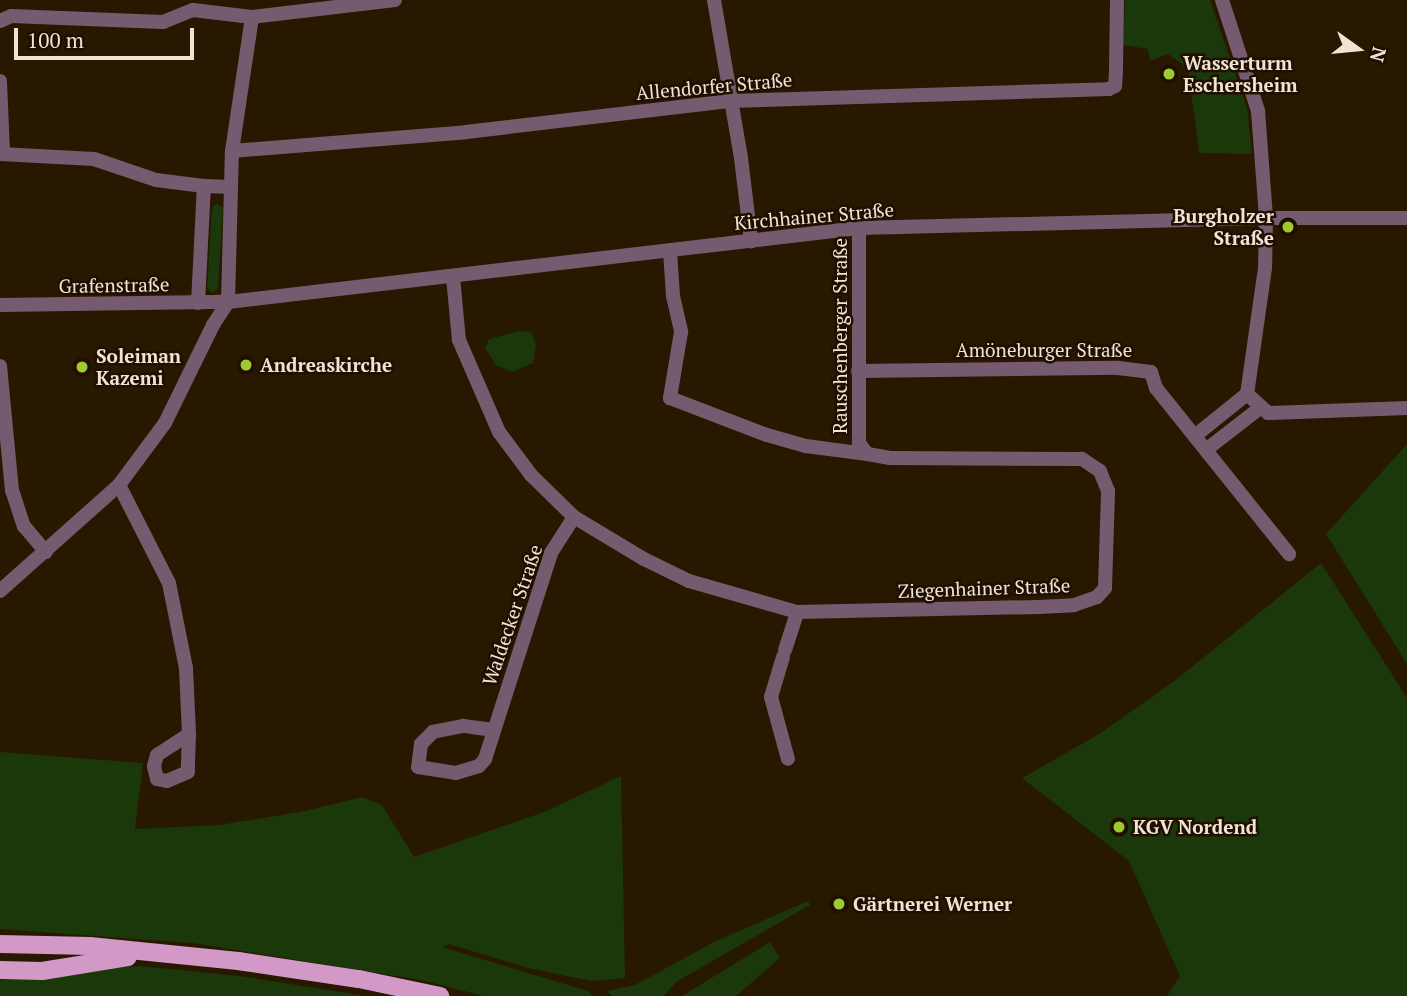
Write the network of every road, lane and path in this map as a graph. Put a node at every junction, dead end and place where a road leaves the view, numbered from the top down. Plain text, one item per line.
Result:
1 (395, 0) edge
2 (714, 0) edge
3 (1117, 0) edge
4 (1222, 0) edge
5 (187, 6) edge
6 (252, 17) junction
7 (0, 21) edge
8 (0, 81) edge
9 (731, 101) junction
10 (232, 151) junction
11 (1, 154) edge
12 (204, 186) junction
13 (231, 187) junction
14 (1266, 218) junction
15 (1407, 218) edge
16 (859, 228) junction
17 (751, 241) junction
18 (670, 251) junction
19 (453, 277) junction
20 (228, 302) junction
21 (198, 303) junction
22 (0, 305) edge
23 (0, 366) edge
24 (858, 371) junction
25 (1247, 394) junction
26 (1260, 408) junction
27 (1407, 408) edge
28 (1196, 435) junction
29 (863, 449) junction
30 (1207, 449) junction
31 (119, 485) junction
32 (574, 517) junction
33 (46, 552) junction
34 (1289, 554) dead end
35 (0, 591) edge
36 (797, 612) junction
37 (493, 730) junction
38 (189, 734) dead end
39 (788, 759) dead end
40 (0, 944) edge
41 (149, 954) junction
42 (0, 970) edge
43 (440, 996) edge

1 - 6 street
2 - 9 street
3 - 9 street, Allendorfer Straße
4 - 14 street
5 - 6 street
5 - 7 street
6 - 10 street
8 - 11 street
9 - 10 street, Allendorfer Straße
9 - 17 street
10 - 13 street
11 - 12 street
12 - 13 street
12 - 21 street
13 - 20 street
14 - 15 street, Kirchhainer Straße
14 - 16 street, Kirchhainer Straße
14 - 25 street
16 - 17 street, Kirchhainer Straße
16 - 24 street, Rauschenberger Straße
17 - 18 street, Kirchhainer Straße
18 - 19 street, Kirchhainer Straße
18 - 29 street, Ziegenhainer Straße
19 - 20 street, Kirchhainer Straße
19 - 32 street, Ziegenhainer Straße
20 - 21 street, Grafenstraße
20 - 31 street
21 - 22 street, Grafenstraße
23 - 33 street
24 - 28 street, Amöneburger Straße
24 - 29 street, Rauschenberger Straße
25 - 26 street
25 - 28 street
26 - 27 street
26 - 30 street
28 - 30 street, Amöneburger Straße
29 - 36 street, Ziegenhainer Straße
30 - 34 street
31 - 33 street
31 - 38 street
32 - 36 street, Ziegenhainer Straße
32 - 37 street, Waldecker Straße
33 - 35 street
36 - 39 street
37 - 37 street, Waldecker Straße
40 - 41 main road
41 - 42 main road
41 - 43 main road

